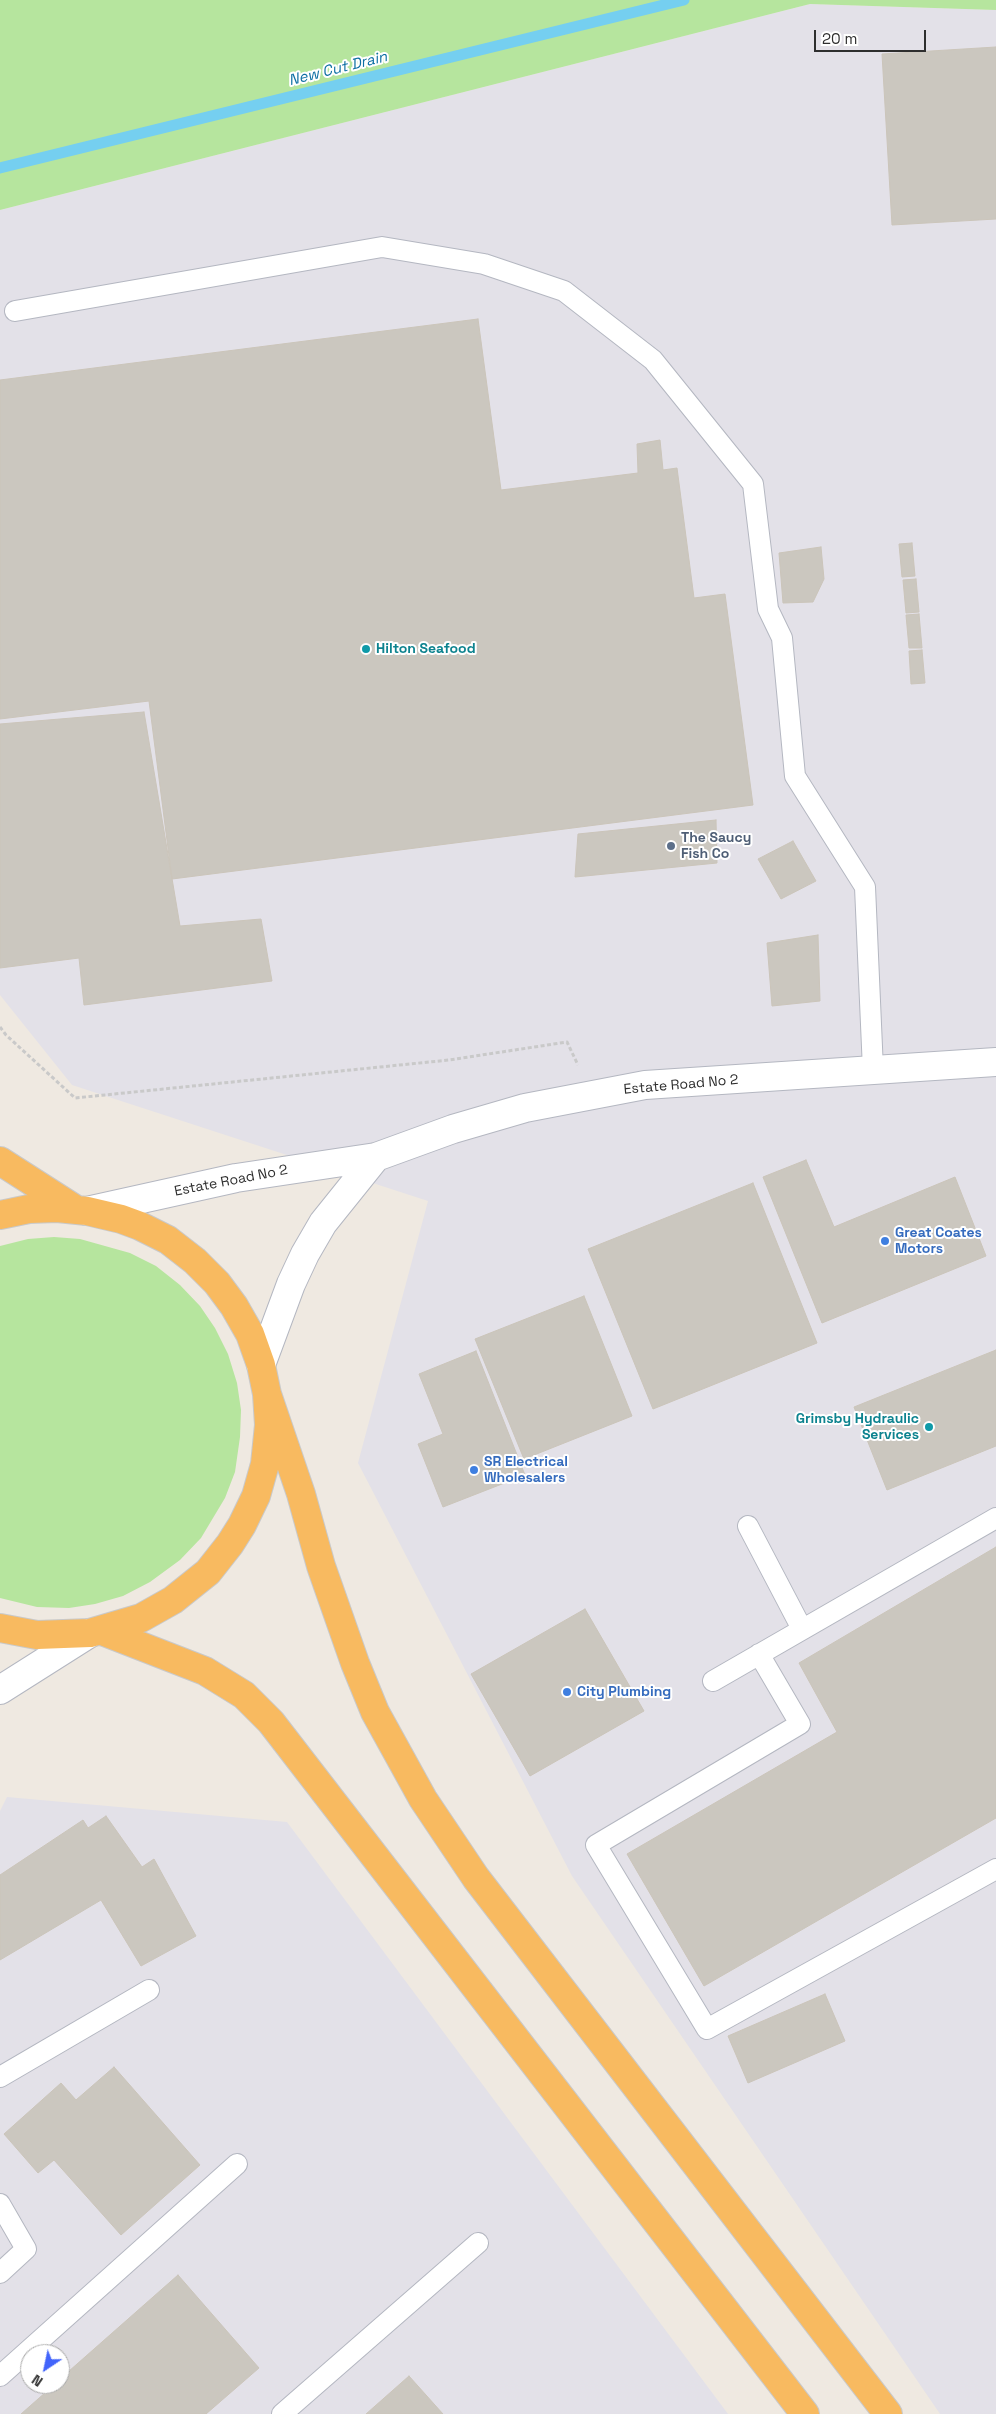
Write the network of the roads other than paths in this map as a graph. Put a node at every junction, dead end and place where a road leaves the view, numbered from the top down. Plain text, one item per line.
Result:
1 (15, 311) dead end
2 (996, 1062) edge
3 (873, 1070) junction
4 (376, 1157) junction
5 (0, 1161) edge
6 (81, 1210) junction
7 (0, 1215) edge
8 (260, 1365) junction
9 (267, 1394) junction
10 (996, 1518) edge
11 (748, 1526) dead end
12 (0, 1628) edge
13 (802, 1629) junction
14 (96, 1632) junction
15 (759, 1654) junction
16 (713, 1681) dead end
17 (0, 1690) edge
18 (996, 1868) edge
19 (149, 1990) dead end
20 (0, 2076) edge
21 (237, 2164) dead end
22 (0, 2204) edge
23 (478, 2243) dead end
24 (0, 2273) edge
25 (0, 2376) edge
26 (282, 2414) edge
27 (805, 2414) edge
28 (888, 2414) edge

1 - 3 lane
2 - 3 street, Estate Road No 2
3 - 4 street, Estate Road No 2
4 - 6 street, Estate Road No 2
4 - 8 street
5 - 6 highway
6 - 7 highway
6 - 8 highway
8 - 9 highway
9 - 14 highway
9 - 28 highway
10 - 13 lane
11 - 13 lane
12 - 14 highway
13 - 15 lane
14 - 17 street
14 - 27 highway
15 - 16 lane
15 - 18 lane
19 - 20 lane
21 - 25 lane
22 - 24 lane
23 - 26 lane

